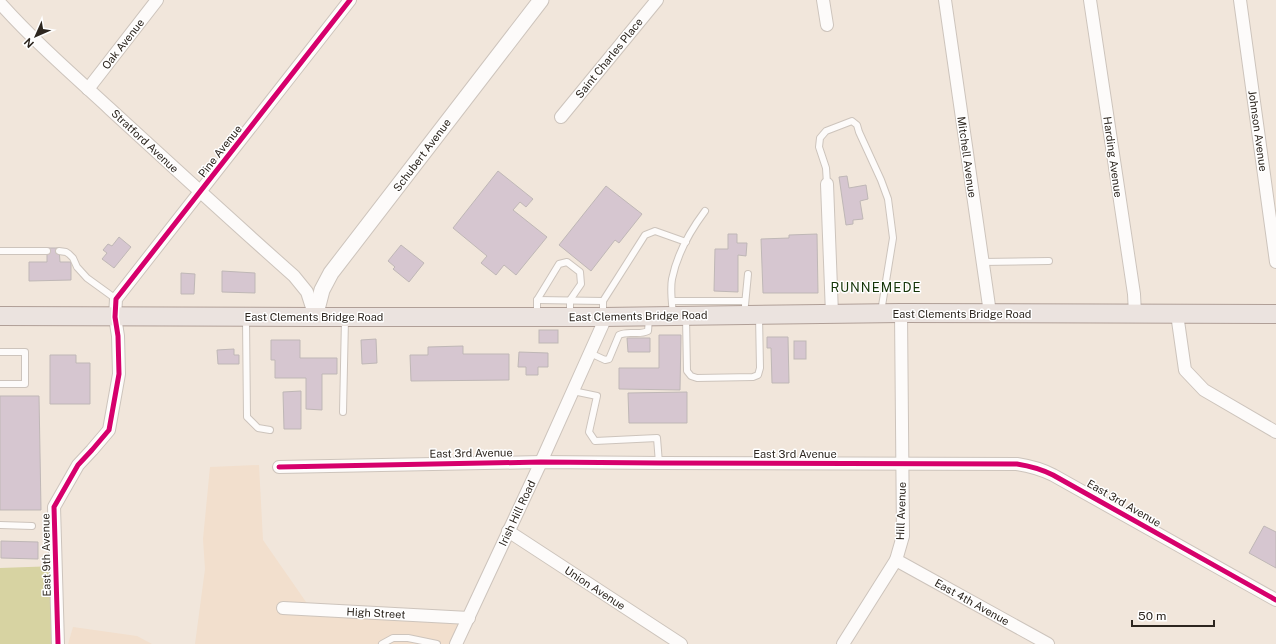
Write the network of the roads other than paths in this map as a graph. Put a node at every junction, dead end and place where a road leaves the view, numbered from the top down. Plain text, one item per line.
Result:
1 (157, 0) edge
2 (350, 0) edge
3 (541, 0) edge
4 (657, 0) edge
5 (823, 0) edge
6 (945, 0) edge
7 (1090, 0) edge
8 (1240, 0) edge
9 (0, 3) edge
10 (827, 25) dead end
11 (88, 89) junction
12 (562, 117) dead end
13 (827, 184) joint
14 (200, 192) junction
15 (705, 211) dead end
16 (1274, 232) edge
17 (686, 242) junction
18 (0, 251) edge
19 (47, 251) dead end
20 (59, 251) dead end
21 (1049, 261) dead end
22 (982, 262) junction
23 (1276, 262) edge
24 (748, 274) dead end
25 (116, 299) junction
26 (537, 308) junction
27 (570, 308) junction
28 (750, 310) junction
29 (604, 311) junction
30 (677, 311) junction
31 (901, 313) junction
32 (832, 314) junction
33 (880, 314) junction
34 (990, 314) junction
35 (1135, 314) junction
36 (1177, 314) junction
37 (1276, 314) edge
38 (0, 316) edge
39 (650, 316) junction
40 (114, 317) junction
41 (246, 317) junction
42 (315, 317) junction
43 (345, 317) junction
44 (0, 352) edge
45 (590, 353) junction
46 (0, 384) edge
47 (573, 391) junction
48 (343, 412) dead end
49 (270, 430) dead end
50 (1276, 432) edge
51 (541, 462) junction
52 (659, 463) junction
53 (902, 464) junction
54 (279, 467) dead end
55 (0, 525) edge
56 (32, 526) dead end
57 (508, 531) junction
58 (896, 560) junction
59 (1276, 600) edge
60 (283, 608) dead end
61 (469, 618) junction
62 (58, 644) edge
63 (382, 644) edge
64 (437, 644) edge
65 (456, 644) edge
66 (681, 644) edge
67 (844, 644) edge
68 (1048, 644) edge

1 - 11 street, Oak Avenue
2 - 14 street, Pine Avenue
3 - 42 street, Schubert Avenue
4 - 12 street, Saint Charles Place
5 - 10 street
6 - 22 street, Mitchell Avenue
7 - 35 street, Harding Avenue
8 - 16 street, Johnson Avenue
9 - 11 street, Stratford Avenue
11 - 14 street, Stratford Avenue
13 - 32 street
13 - 33 lane
14 - 25 street, Pine Avenue
14 - 42 street, Stratford Avenue
15 - 17 lane
16 - 23 street, Johnson Avenue
17 - 29 lane
17 - 30 lane
18 - 19 lane
20 - 25 lane
21 - 22 lane
22 - 34 street, Mitchell Avenue
24 - 28 lane
25 - 40 street
26 - 27 main road, East Clements Bridge Road
26 - 27 lane
26 - 43 main road, East Clements Bridge Road
27 - 29 main road, East Clements Bridge Road
28 - 30 main road, East Clements Bridge Road
28 - 30 lane
28 - 32 main road, East Clements Bridge Road
29 - 39 main road, East Clements Bridge Road
29 - 45 street, Irish Hill Road
30 - 39 main road, East Clements Bridge Road
31 - 33 main road, East Clements Bridge Road
31 - 34 main road, East Clements Bridge Road
31 - 53 street, Hill Avenue
32 - 33 main road, East Clements Bridge Road
34 - 35 main road, East Clements Bridge Road
35 - 36 main road, East Clements Bridge Road
36 - 37 main road, East Clements Bridge Road
36 - 50 street
38 - 40 main road, East Clements Bridge Road
39 - 45 lane
40 - 41 main road, East Clements Bridge Road
40 - 62 street, East 9th Avenue
41 - 42 main road, East Clements Bridge Road
41 - 49 lane
42 - 43 main road, East Clements Bridge Road
43 - 48 lane
44 - 46 lane
45 - 47 street, Irish Hill Road
47 - 51 street, Irish Hill Road
47 - 52 lane
51 - 52 street, East 3rd Avenue
51 - 54 street, East 3rd Avenue
51 - 57 street, Irish Hill Road
52 - 53 street, East 3rd Avenue
53 - 58 street, Hill Avenue
53 - 59 street, East 3rd Avenue
55 - 56 lane
57 - 61 street, Irish Hill Road
57 - 66 street, Union Avenue
58 - 67 street, Hill Avenue
58 - 68 street, East 4th Avenue
60 - 61 street, High Street
61 - 65 street, Irish Hill Road
63 - 64 lane

